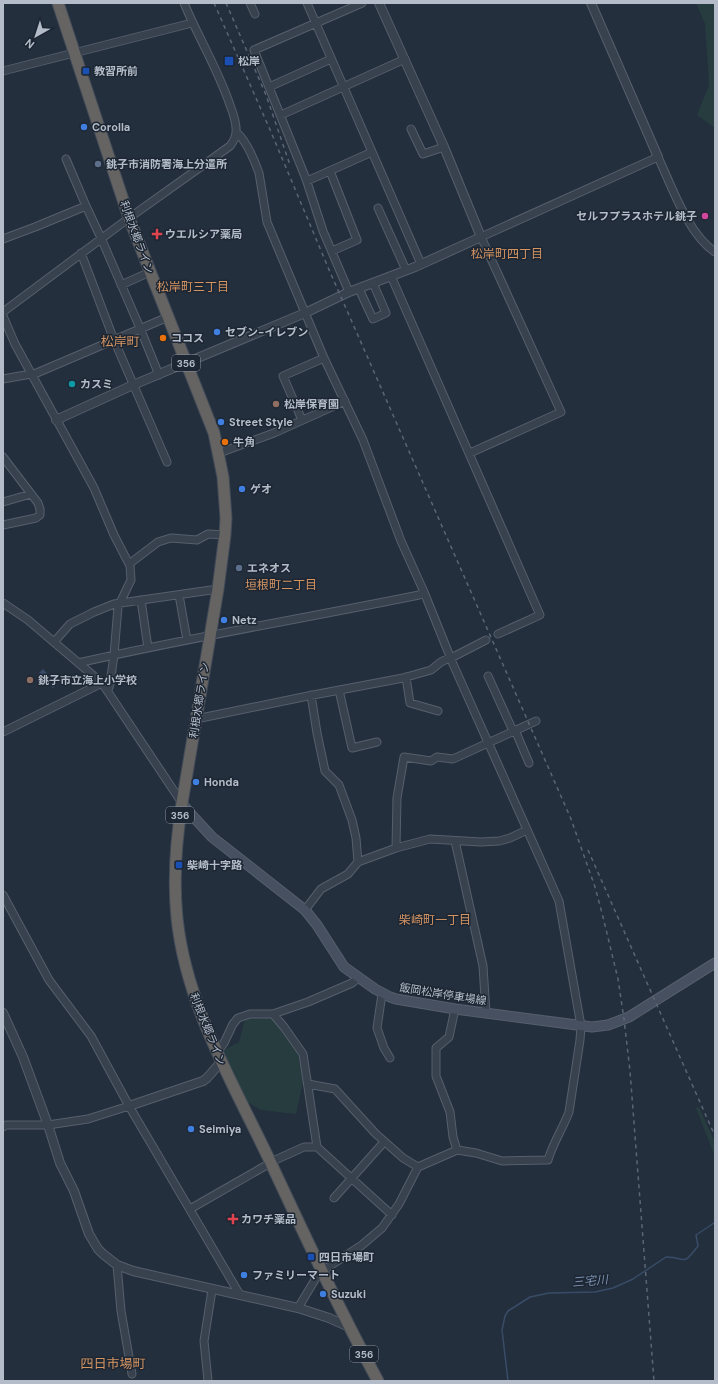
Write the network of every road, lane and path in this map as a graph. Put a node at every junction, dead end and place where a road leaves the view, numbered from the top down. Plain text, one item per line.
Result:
1 (58, 3) edge
2 (184, 3) edge
3 (250, 3) edge
4 (307, 3) edge
5 (362, 3) edge
6 (379, 3) edge
7 (591, 3) edge
8 (255, 14) dead end
9 (192, 23) junction
10 (316, 24) junction
11 (75, 52) junction
12 (331, 59) junction
13 (405, 59) junction
14 (3, 71) edge
15 (269, 87) junction
16 (344, 87) junction
17 (281, 115) junction
18 (411, 129) dead end
19 (236, 132) junction
20 (444, 147) junction
21 (372, 152) junction
22 (658, 157) junction
23 (66, 159) dead end
24 (330, 171) junction
25 (307, 181) junction
26 (86, 206) junction
27 (378, 208) dead end
28 (129, 218) junction
29 (481, 237) junction
30 (101, 238) junction
31 (3, 239) edge
32 (332, 251) junction
33 (715, 252) edge
34 (81, 253) junction
35 (422, 264) junction
36 (406, 270) junction
37 (150, 272) junction
38 (391, 276) junction
39 (373, 283) junction
40 (121, 284) junction
41 (359, 289) junction
42 (350, 292) junction
43 (3, 312) edge
44 (305, 313) junction
45 (3, 316) edge
46 (168, 317) junction
47 (140, 328) junction
48 (114, 340) junction
49 (324, 358) junction
50 (186, 364) junction
51 (31, 375) junction
52 (159, 375) junction
53 (3, 379) edge
54 (133, 385) junction
55 (345, 401) junction
56 (56, 420) junction
57 (302, 420) junction
58 (219, 453) junction
59 (470, 453) junction
60 (3, 457) edge
61 (167, 462) dead end
62 (31, 494) junction
63 (3, 502) edge
64 (3, 525) edge
65 (225, 535) junction
66 (129, 564) junction
67 (218, 589) junction
68 (424, 592) junction
69 (179, 595) junction
70 (141, 600) junction
71 (3, 603) edge
72 (119, 603) junction
73 (498, 634) dead end
74 (210, 635) junction
75 (187, 640) junction
76 (486, 640) dead end
77 (54, 642) junction
78 (148, 648) junction
79 (114, 655) junction
80 (451, 657) junction
81 (78, 663) junction
82 (488, 676) dead end
83 (406, 677) junction
84 (102, 683) junction
85 (108, 690) junction
86 (339, 690) junction
87 (311, 695) junction
88 (438, 711) dead end
89 (196, 719) junction
90 (536, 721) dead end
91 (514, 731) junction
92 (3, 732) edge
93 (377, 742) dead end
94 (488, 743) junction
95 (529, 763) dead end
96 (182, 802) junction
97 (527, 830) junction
98 (455, 841) junction
99 (396, 848) junction
100 (358, 862) junction
101 (3, 895) edge
102 (305, 910) junction
103 (715, 963) edge
104 (358, 978) junction
105 (382, 994) junction
106 (455, 1009) junction
107 (3, 1013) edge
108 (486, 1013) junction
109 (273, 1014) junction
110 (581, 1026) junction
111 (219, 1057) junction
112 (390, 1058) dead end
113 (308, 1084) junction
114 (129, 1106) junction
115 (48, 1125) junction
116 (3, 1126) edge
117 (384, 1142) junction
118 (317, 1147) junction
119 (457, 1150) junction
120 (270, 1163) junction
121 (418, 1167) junction
122 (352, 1178) junction
123 (334, 1198) dead end
124 (190, 1209) junction
125 (392, 1215) junction
126 (117, 1265) junction
127 (322, 1270) junction
128 (212, 1290) junction
129 (240, 1295) junction
130 (298, 1308) junction
131 (349, 1327) junction
132 (132, 1374) dead end
133 (208, 1381) edge
134 (378, 1381) edge

1 - 11 highway, 利根水郷ライン / 356
2 - 9 street
3 - 8 street
4 - 10 street
5 - 10 street
6 - 13 street
7 - 22 street
9 - 11 street
9 - 19 street
10 - 12 street
10 - 15 street
11 - 14 street
11 - 28 highway, 利根水郷ライン / 356
12 - 15 street
12 - 16 street
13 - 16 street
13 - 20 street
15 - 17 street
16 - 17 street
16 - 21 street
17 - 25 street
18 - 20 street
19 - 28 street
19 - 44 street
20 - 29 street
21 - 24 street
21 - 35 street
22 - 29 street
22 - 33 street
23 - 26 street
24 - 25 street
24 - 32 street
25 - 32 street
26 - 30 street
26 - 31 street
27 - 36 street
28 - 30 street
28 - 37 highway, 利根水郷ライン / 356
29 - 35 street
29 - 59 street
30 - 34 street
30 - 40 street
32 - 42 street
34 - 43 street
34 - 48 street
35 - 36 street
36 - 38 street
37 - 40 street
37 - 46 highway, 利根水郷ライン / 356
38 - 39 street
38 - 59 street
39 - 41 street
39 - 41 street
40 - 47 street
41 - 42 street
42 - 44 street
44 - 49 street
44 - 50 street
45 - 51 street
46 - 47 street
46 - 50 highway, 利根水郷ライン / 356
47 - 48 street
47 - 52 street
48 - 51 street
48 - 54 street
49 - 55 street
49 - 57 street
50 - 52 street
50 - 58 highway, 利根水郷ライン / 356
51 - 53 street
51 - 56 street
52 - 54 street
54 - 56 street
54 - 61 street
55 - 57 street
55 - 68 street
56 - 66 street
57 - 58 street
58 - 65 highway, 利根水郷ライン / 356
59 - 73 street
60 - 62 street
62 - 63 street
62 - 64 street
65 - 66 street
65 - 67 highway, 利根水郷ライン / 356
66 - 72 street
67 - 69 street
67 - 74 highway, 利根水郷ライン / 356
68 - 74 street
68 - 80 street
69 - 70 street
69 - 75 street
70 - 72 street
70 - 78 street
71 - 77 street
72 - 77 street
72 - 79 street
74 - 75 street
74 - 89 highway, 利根水郷ライン / 356
75 - 78 street
76 - 80 street
77 - 81 street
78 - 79 street
79 - 81 street
79 - 85 street
80 - 83 street
80 - 94 street
81 - 84 street
82 - 91 street
83 - 86 street
83 - 88 street
84 - 85 street
84 - 92 street
85 - 96 street
86 - 87 street
86 - 93 street
87 - 89 street
87 - 100 street
89 - 96 highway, 利根水郷ライン / 356
90 - 91 street
91 - 94 street
91 - 95 street
94 - 97 street
94 - 99 street
96 - 102 main road, 飯岡松岸停車場線
96 - 111 highway, 利根水郷ライン / 356
97 - 98 street
97 - 110 street
98 - 99 street
98 - 108 street
99 - 100 street
100 - 102 street
101 - 114 street
102 - 104 main road, 飯岡松岸停車場線
103 - 110 main road, 飯岡松岸停車場線
104 - 105 main road, 飯岡松岸停車場線
104 - 109 street
105 - 106 main road, 飯岡松岸停車場線
105 - 112 street
106 - 108 main road, 飯岡松岸停車場線
106 - 119 street
107 - 115 street
108 - 110 main road, 飯岡松岸停車場線
109 - 111 street
109 - 113 street
110 - 119 street
111 - 114 street
111 - 120 highway, 利根水郷ライン / 356
113 - 117 street
113 - 118 street
114 - 115 street
114 - 124 street
115 - 116 street
115 - 126 street
117 - 121 street
117 - 122 street
118 - 120 street
118 - 122 street
119 - 121 street
120 - 124 street
120 - 127 highway, 利根水郷ライン / 356
121 - 125 street
122 - 123 street
122 - 125 street
124 - 129 street
125 - 127 street
126 - 128 street
126 - 132 street
127 - 130 street
127 - 131 highway, 利根水郷ライン / 356
128 - 129 street
128 - 133 street
129 - 130 street
130 - 131 street
131 - 134 highway, 利根水郷ライン / 356

